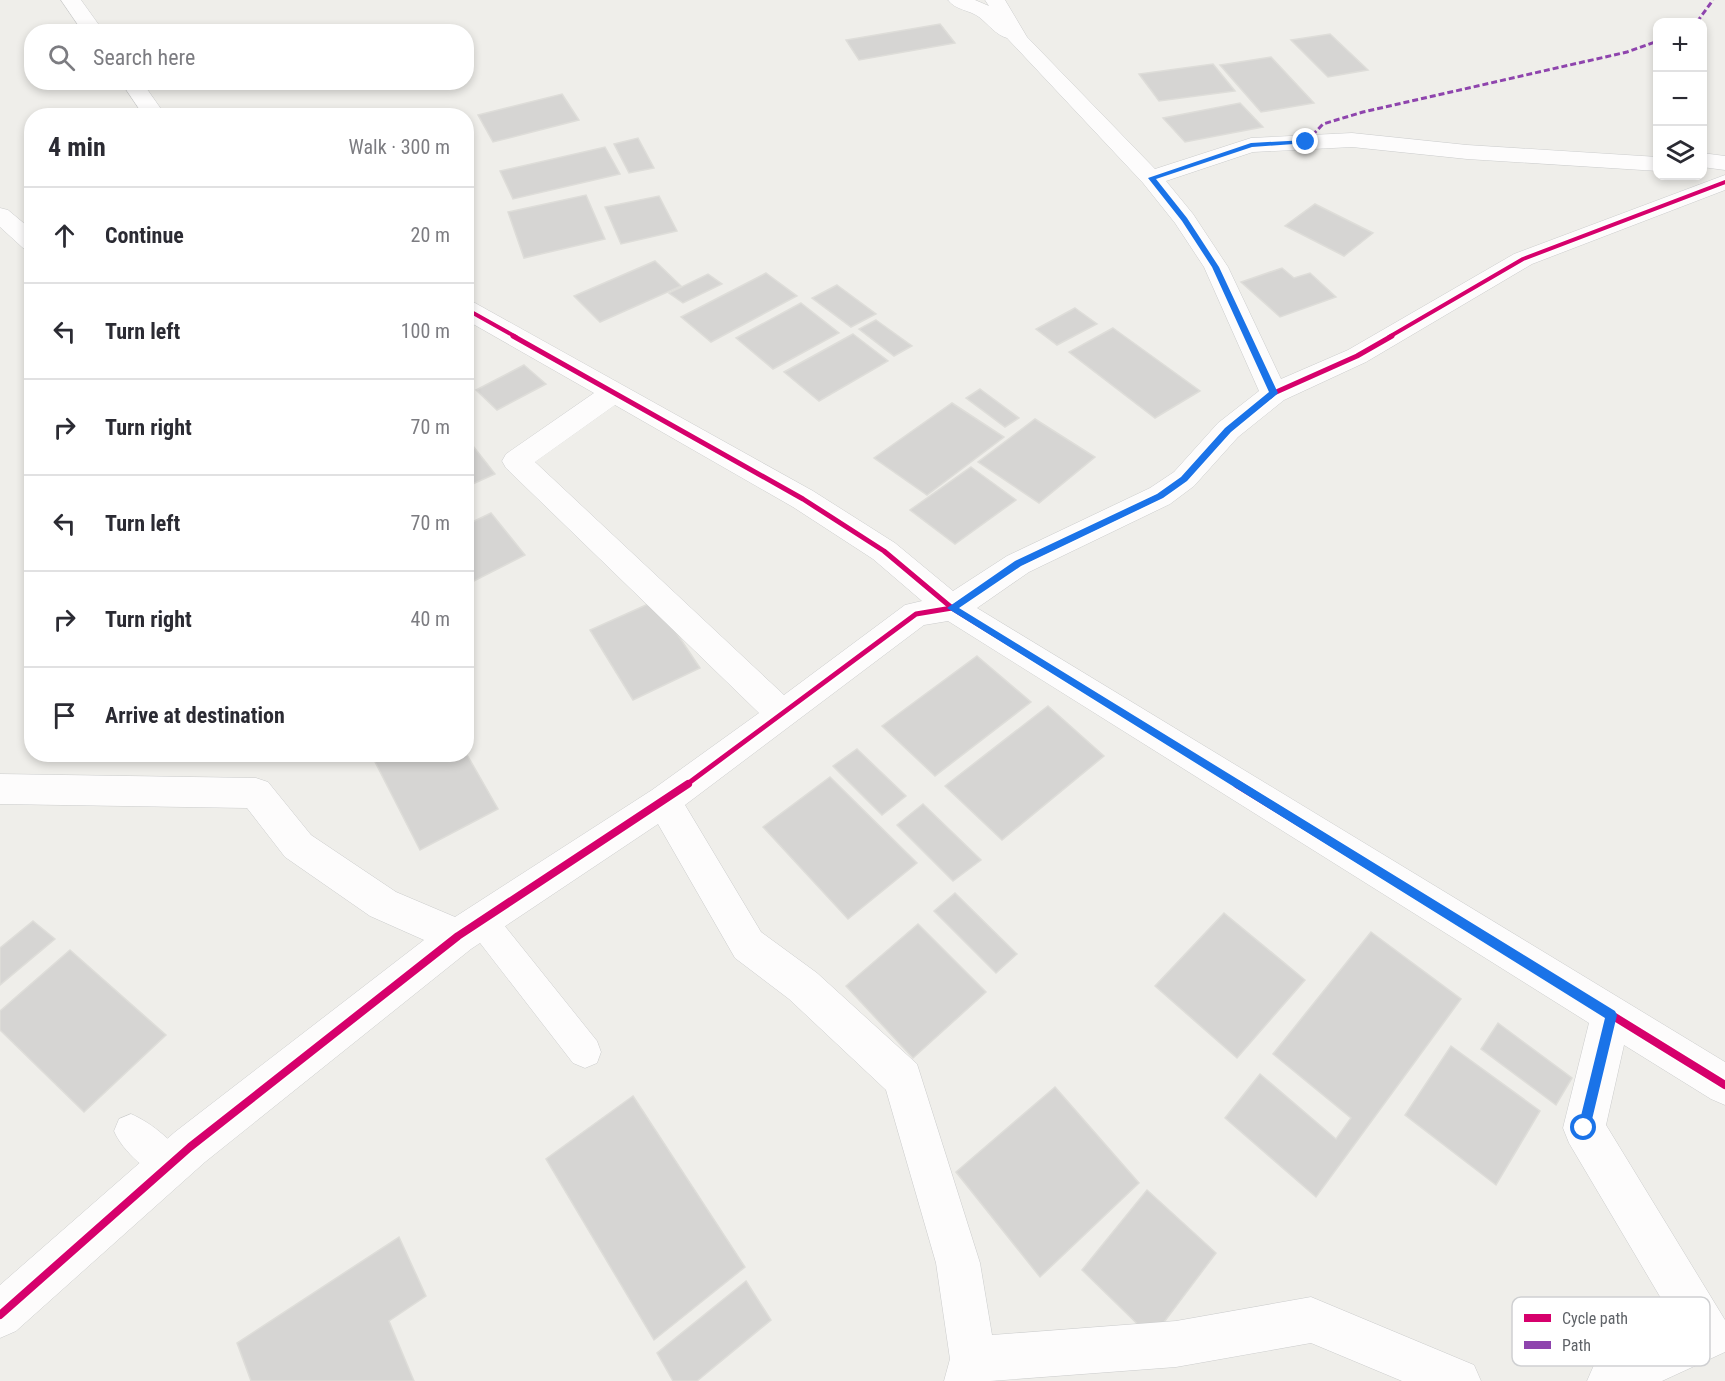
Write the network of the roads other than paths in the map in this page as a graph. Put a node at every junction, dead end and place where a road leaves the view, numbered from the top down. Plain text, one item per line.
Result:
1 (71, 0) edge
2 (958, 0) edge
3 (995, 0) edge
4 (88, 24) edge
5 (1019, 40) junction
6 (137, 90) edge
7 (149, 108) edge
8 (1707, 161) edge
9 (1725, 163) edge
10 (1653, 164) edge
11 (1151, 178) junction
12 (1725, 182) edge
13 (0, 215) edge
14 (24, 236) edge
15 (474, 314) edge
16 (614, 393) junction
17 (1274, 393) junction
18 (934, 611) junction
19 (783, 715) junction
20 (0, 789) edge
21 (664, 801) junction
22 (469, 928) junction
23 (1611, 1015) junction
24 (585, 1052) dead end
25 (1725, 1085) edge
26 (131, 1131) dead end
27 (170, 1165) junction
28 (1686, 1297) edge
29 (1, 1316) edge
30 (1643, 1366) edge
31 (970, 1370) edge
32 (1458, 1381) edge
33 (1610, 1381) edge

1 - 4 street
2 - 5 street
3 - 5 street
5 - 11 street
6 - 7 street
8 - 9 street
10 - 11 street
11 - 17 street
12 - 17 street
13 - 14 street
15 - 16 street
16 - 18 street
16 - 19 street
17 - 18 street
18 - 19 street
18 - 23 street
19 - 21 street
20 - 22 street
21 - 22 street
21 - 31 street
22 - 24 lane
22 - 27 street
23 - 25 street
23 - 28 street
26 - 27 lane
27 - 29 street
30 - 33 street
31 - 32 street

